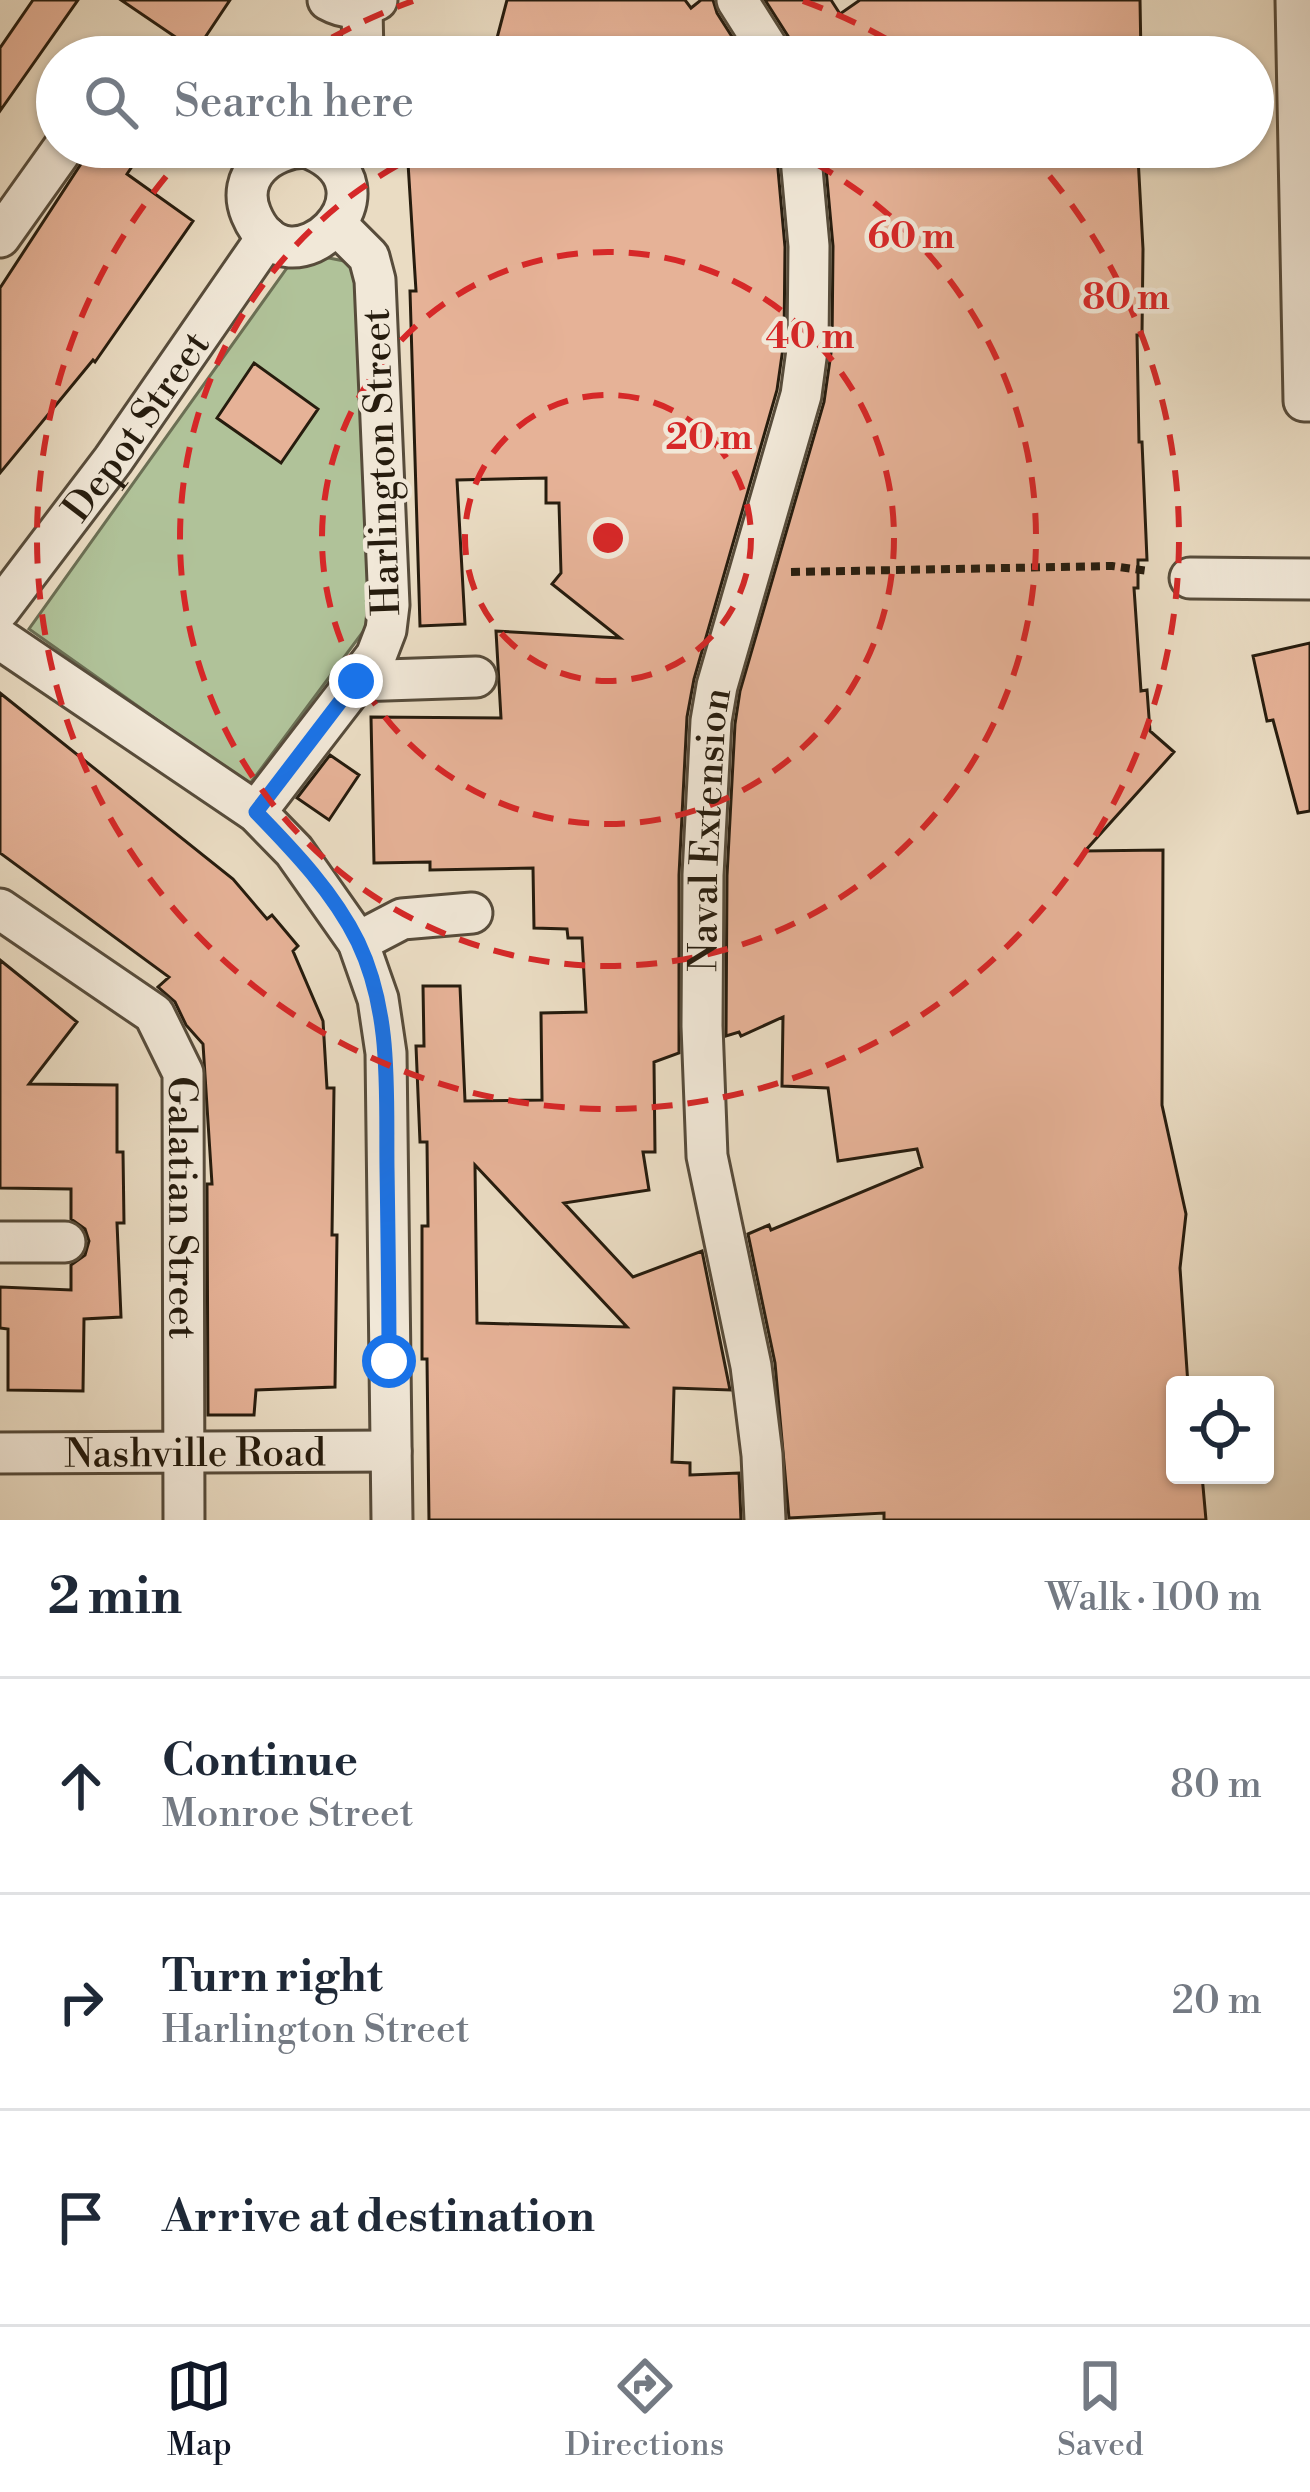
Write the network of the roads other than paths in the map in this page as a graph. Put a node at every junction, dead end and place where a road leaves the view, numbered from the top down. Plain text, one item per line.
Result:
1 (737, 0) edge
2 (1296, 0) edge
3 (356, 2) edge
4 (360, 36) edge
5 (760, 36) edge
6 (1304, 112) edge
7 (49, 168) edge
8 (243, 168) edge
9 (338, 168) edge
10 (802, 168) edge
11 (338, 226) junction
12 (0, 237) edge
13 (267, 237) junction
14 (1310, 401) edge
15 (1190, 578) road end
16 (1310, 579) edge
17 (0, 609) edge
18 (0, 639) edge
19 (476, 677) dead end
20 (356, 681) junction
21 (256, 812) junction
22 (0, 909) edge
23 (472, 913) dead end
24 (358, 942) junction
25 (0, 1242) edge
26 (65, 1242) dead end
27 (391, 1451) junction
28 (184, 1452) junction
29 (0, 1453) edge
30 (184, 1520) edge
31 (392, 1520) edge
32 (765, 1520) edge

1 - 5 street
2 - 6 street
3 - 4 street
6 - 14 street
7 - 12 street
8 - 13 street
9 - 11 street
10 - 32 street, Naval Extension
11 - 13 street
11 - 20 street, Harlington Street
13 - 17 street, Depot Street
15 - 16 street
18 - 21 street
19 - 20 street
20 - 21 street, Harlington Street
21 - 24 street
22 - 28 street, Galatian Street
23 - 24 street
24 - 27 street
25 - 26 street
27 - 28 street, Nashville Road
27 - 31 street
28 - 29 street, Nashville Road
28 - 30 street, Galatian Street

